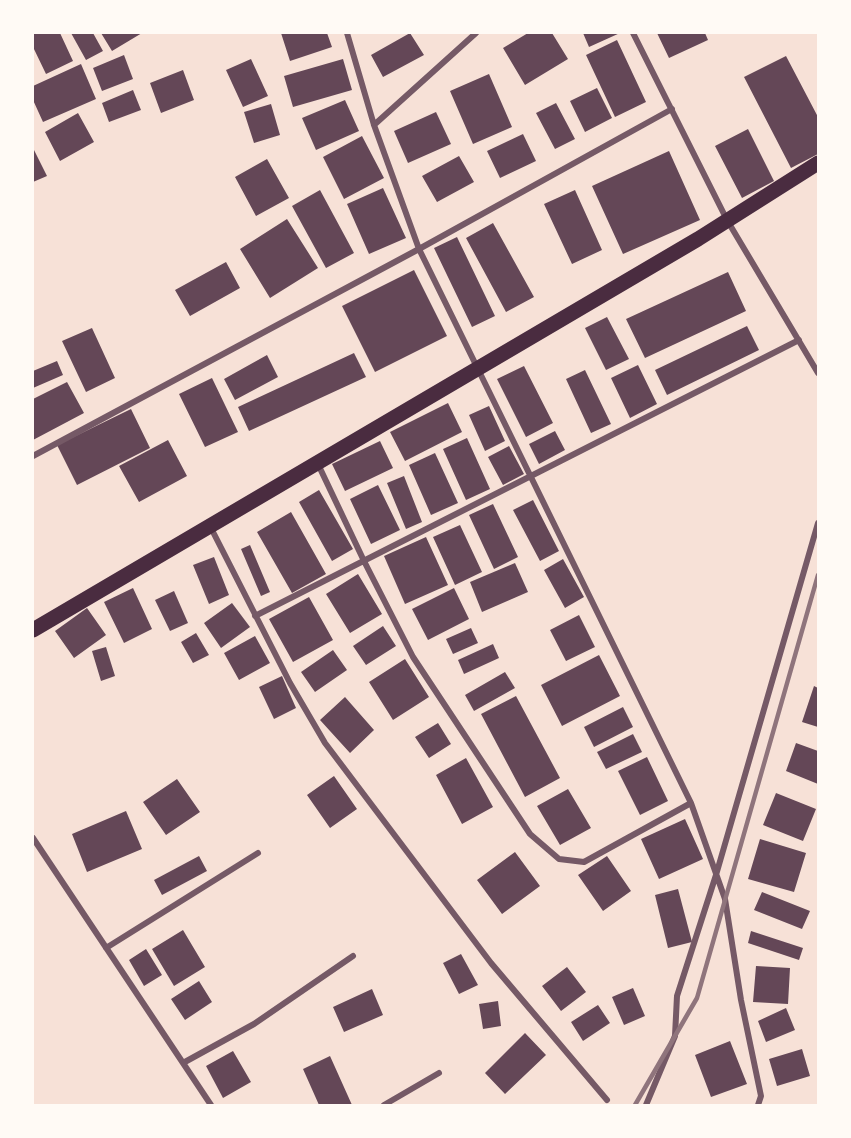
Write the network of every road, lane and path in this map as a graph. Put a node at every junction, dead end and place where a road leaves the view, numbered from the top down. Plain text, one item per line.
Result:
1 (347, 33) edge
2 (476, 33) edge
3 (633, 33) edge
4 (672, 109) junction
5 (374, 125) junction
6 (818, 163) edge
7 (728, 220) junction
8 (419, 249) junction
9 (799, 340) junction
10 (477, 366) junction
11 (818, 373) edge
12 (33, 456) edge
13 (317, 461) junction
14 (531, 476) junction
15 (818, 523) edge
16 (210, 525) junction
17 (364, 561) junction
18 (255, 616) junction
19 (33, 630) edge
20 (691, 803) junction
21 (33, 838) edge
22 (258, 853) dead end
23 (716, 875) junction
24 (106, 948) junction
25 (353, 956) dead end
26 (183, 1063) junction
27 (439, 1073) dead end
28 (607, 1100) dead end
29 (211, 1105) edge
30 (384, 1105) edge
31 (646, 1105) edge
32 (758, 1105) edge

1 - 5 street
2 - 5 street
3 - 4 street
4 - 7 street
4 - 8 street
5 - 8 street
6 - 7 main road
7 - 9 street
7 - 10 main road
8 - 10 street
8 - 12 street
9 - 11 street
9 - 14 street
10 - 13 main road
10 - 14 street
13 - 16 main road
13 - 17 street
14 - 17 street
14 - 20 street
15 - 23 street
16 - 18 street
16 - 19 main road
17 - 18 street
17 - 20 street
18 - 28 street
20 - 23 street
21 - 24 street
22 - 24 street
23 - 31 street
23 - 32 street
24 - 26 street
25 - 26 street
26 - 29 street
27 - 30 street

